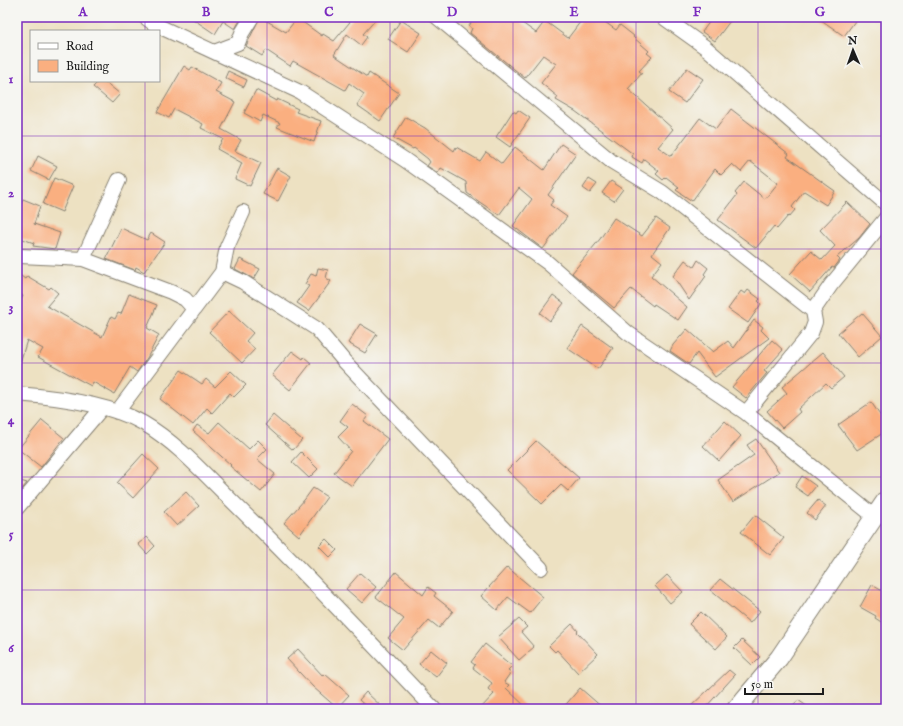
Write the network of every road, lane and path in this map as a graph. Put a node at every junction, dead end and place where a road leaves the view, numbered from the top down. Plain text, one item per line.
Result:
1 (145, 17) edge
2 (252, 17) edge
3 (437, 17) edge
4 (663, 17) edge
5 (214, 52) junction
6 (119, 180) dead end
7 (886, 204) edge
8 (243, 212) dead end
9 (886, 218) edge
10 (20, 256) dead end
11 (83, 259) junction
12 (222, 272) junction
13 (194, 309) junction
14 (813, 311) junction
15 (17, 394) edge
16 (102, 408) junction
17 (117, 412) junction
18 (746, 413) junction
19 (886, 500) edge
20 (17, 508) edge
21 (875, 517) junction
22 (541, 568) dead end
23 (434, 709) edge
24 (736, 709) edge

1 - 5 street
2 - 5 street
3 - 14 street
4 - 7 street
5 - 18 street
6 - 11 street
8 - 12 street
9 - 14 street
10 - 11 street
11 - 13 street
12 - 13 street
12 - 22 street
13 - 17 street
14 - 18 street
15 - 16 street
16 - 17 street
16 - 20 street
17 - 23 street
18 - 21 street
19 - 21 main road
21 - 24 main road

